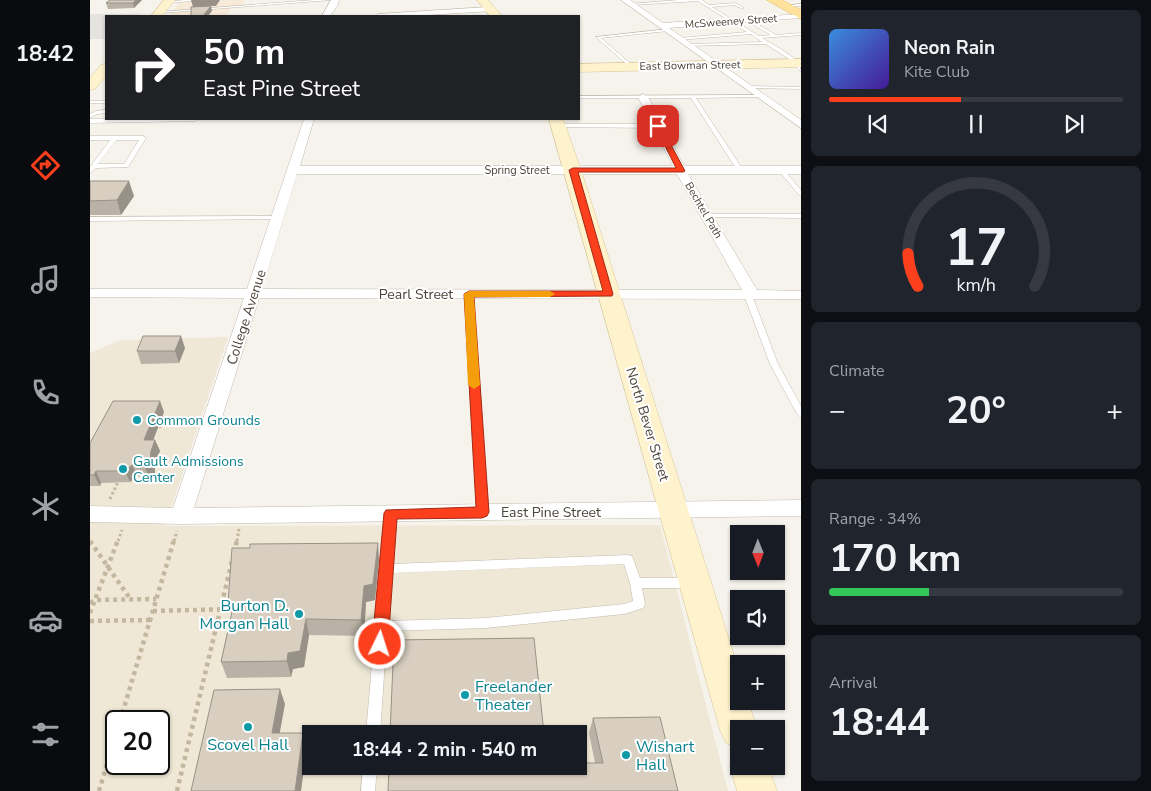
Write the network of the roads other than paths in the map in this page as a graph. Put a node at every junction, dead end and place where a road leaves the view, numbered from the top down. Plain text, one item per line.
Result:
1 (203, 0) edge
2 (235, 0) edge
3 (312, 0) edge
4 (330, 0) edge
5 (335, 0) edge
6 (482, 0) edge
7 (698, 0) edge
8 (723, 0) edge
9 (729, 0) edge
10 (628, 2) edge
11 (775, 5) edge
12 (801, 5) edge
13 (752, 7) dead end
14 (216, 8) junction
15 (712, 8) junction
16 (162, 9) edge
17 (695, 11) dead end
18 (493, 12) edge
19 (656, 14) dead end
20 (179, 15) edge
21 (216, 15) dead end
22 (327, 15) edge
23 (407, 15) edge
24 (646, 15) junction
25 (801, 16) edge
26 (748, 20) junction
27 (732, 21) junction
28 (664, 28) junction
29 (752, 33) junction
30 (801, 34) edge
31 (777, 36) junction
32 (758, 37) junction
33 (680, 38) junction
34 (767, 42) junction
35 (688, 45) junction
36 (800, 65) edge
37 (718, 66) junction
38 (631, 67) junction
39 (580, 68) edge
40 (748, 87) junction
41 (801, 88) edge
42 (760, 96) junction
43 (580, 97) edge
44 (643, 97) junction
45 (693, 97) junction
46 (90, 102) edge
47 (105, 102) edge
48 (105, 112) edge
49 (90, 116) edge
50 (142, 120) edge
51 (309, 120) edge
52 (90, 121) edge
53 (557, 123) edge
54 (801, 125) edge
55 (658, 126) junction
56 (90, 138) edge
57 (114, 138) junction
58 (92, 168) edge
59 (293, 170) junction
60 (573, 170) junction
61 (740, 170) junction
62 (781, 170) junction
63 (801, 170) edge
64 (681, 171) junction
65 (801, 194) edge
66 (707, 216) junction
67 (801, 216) edge
68 (278, 218) junction
69 (90, 219) edge
70 (90, 294) edge
71 (253, 294) junction
72 (469, 294) junction
73 (608, 294) junction
74 (750, 295) junction
75 (801, 295) edge
76 (801, 414) edge
77 (801, 508) edge
78 (674, 511) junction
79 (482, 512) junction
80 (390, 513) junction
81 (90, 514) edge
82 (181, 516) junction
83 (386, 569) junction
84 (636, 583) junction
85 (696, 583) junction
86 (382, 626) junction
87 (736, 720) edge
88 (374, 725) edge
89 (369, 775) edge
90 (753, 775) edge
91 (368, 791) edge
92 (757, 791) edge

1 - 16 lane
2 - 16 lane
3 - 4 lane
3 - 14 lane
5 - 22 street
6 - 18 main road
7 - 10 lane
7 - 15 lane
8 - 9 lane
10 - 24 street
11 - 12 lane
11 - 25 main road
13 - 15 street
14 - 16 lane
14 - 21 lane
15 - 17 street
15 - 27 lane
16 - 20 lane
18 - 23 street
19 - 24 street
24 - 28 street
25 - 26 street, McSweeney Street
26 - 27 street, McSweeney Street
26 - 31 lane
27 - 28 street, McSweeney Street
27 - 29 lane
28 - 33 street
28 - 38 lane
29 - 32 lane
29 - 33 lane
30 - 31 lane
31 - 32 lane
32 - 34 lane
33 - 35 street
34 - 35 lane
34 - 36 lane
35 - 37 street
36 - 37 main road, East Bowman Street
37 - 38 main road, East Bowman Street
37 - 40 street
38 - 39 main road, East Bowman Street
40 - 41 lane
40 - 42 street
42 - 45 lane
42 - 54 street
43 - 44 lane
44 - 45 lane
44 - 55 street, Bechtel Path
45 - 61 lane
46 - 47 lane
48 - 49 lane
50 - 52 lane
51 - 59 street, College Avenue
53 - 55 lane
53 - 60 main road, North Bever Street
55 - 64 street, Bechtel Path
56 - 57 lane
57 - 58 lane
57 - 58 lane
59 - 60 street, Spring Street
59 - 68 street, College Avenue
60 - 64 street, Spring Street
60 - 73 main road, North Bever Street
61 - 62 street, Spring Street
61 - 64 street, Spring Street
62 - 63 street, Spring Street
62 - 65 lane
64 - 66 street, Bechtel Path
66 - 67 lane
66 - 74 street, Bechtel Path
68 - 69 lane
68 - 71 street, College Avenue
70 - 71 street, Pearl Street
71 - 72 street, Pearl Street
71 - 82 street, College Avenue
72 - 73 street, Pearl Street
72 - 79 lane
73 - 74 street, Pearl Street
73 - 78 main road, North Bever Street
74 - 75 street, Pearl Street
74 - 76 lane
77 - 78 street, East Pine Street
78 - 79 street, East Pine Street
78 - 85 main road, North Bever Street
79 - 80 street, East Pine Street
80 - 82 street, East Pine Street
80 - 83 lane
81 - 82 street, East Pine Street
83 - 84 lane
83 - 86 lane
84 - 85 lane
84 - 86 lane
85 - 87 main road, North Bever Street
86 - 88 lane
89 - 91 lane
90 - 92 main road

